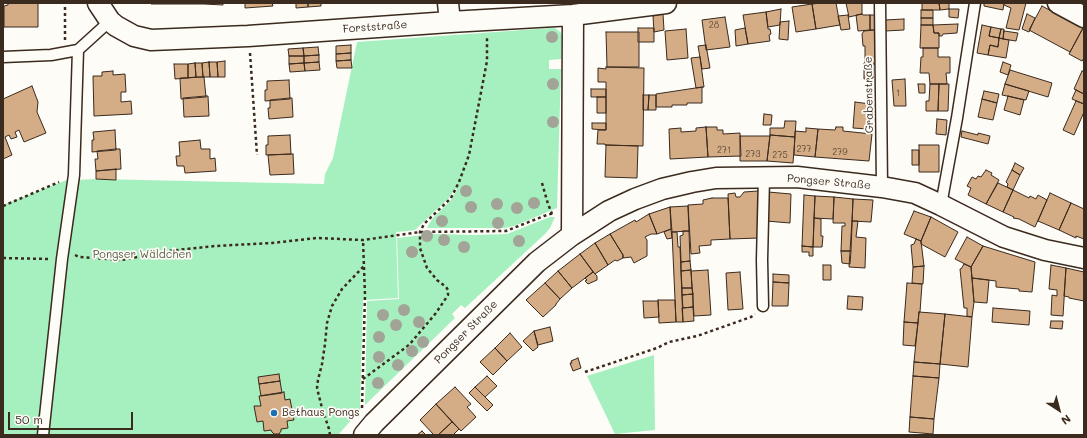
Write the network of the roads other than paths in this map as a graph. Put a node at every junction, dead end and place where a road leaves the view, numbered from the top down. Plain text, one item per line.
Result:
1 (98, 3) edge
2 (666, 3) edge
3 (880, 3) edge
4 (975, 3) edge
5 (1058, 3) edge
6 (449, 12) edge
7 (573, 15) junction
8 (1084, 17) edge
9 (110, 21) junction
10 (78, 50) junction
11 (3, 57) edge
12 (764, 178) junction
13 (882, 187) junction
14 (941, 204) junction
15 (572, 235) junction
16 (1084, 258) edge
17 (763, 306) road end
18 (369, 429) edge
19 (43, 435) edge

1 - 9 street, Forststraße
2 - 7 street, Forststraße
3 - 13 lane, Grabenstraße
4 - 14 lane
5 - 8 street
6 - 7 street, Forststraße
6 - 9 street, Forststraße
7 - 15 street
9 - 10 lane
10 - 11 lane
10 - 19 lane
12 - 13 street, Pongser Straße
12 - 15 street, Pongser Straße
12 - 17 lane
13 - 14 street, Pongser Straße
14 - 16 street, Pongser Straße
15 - 18 street, Pongser Straße

